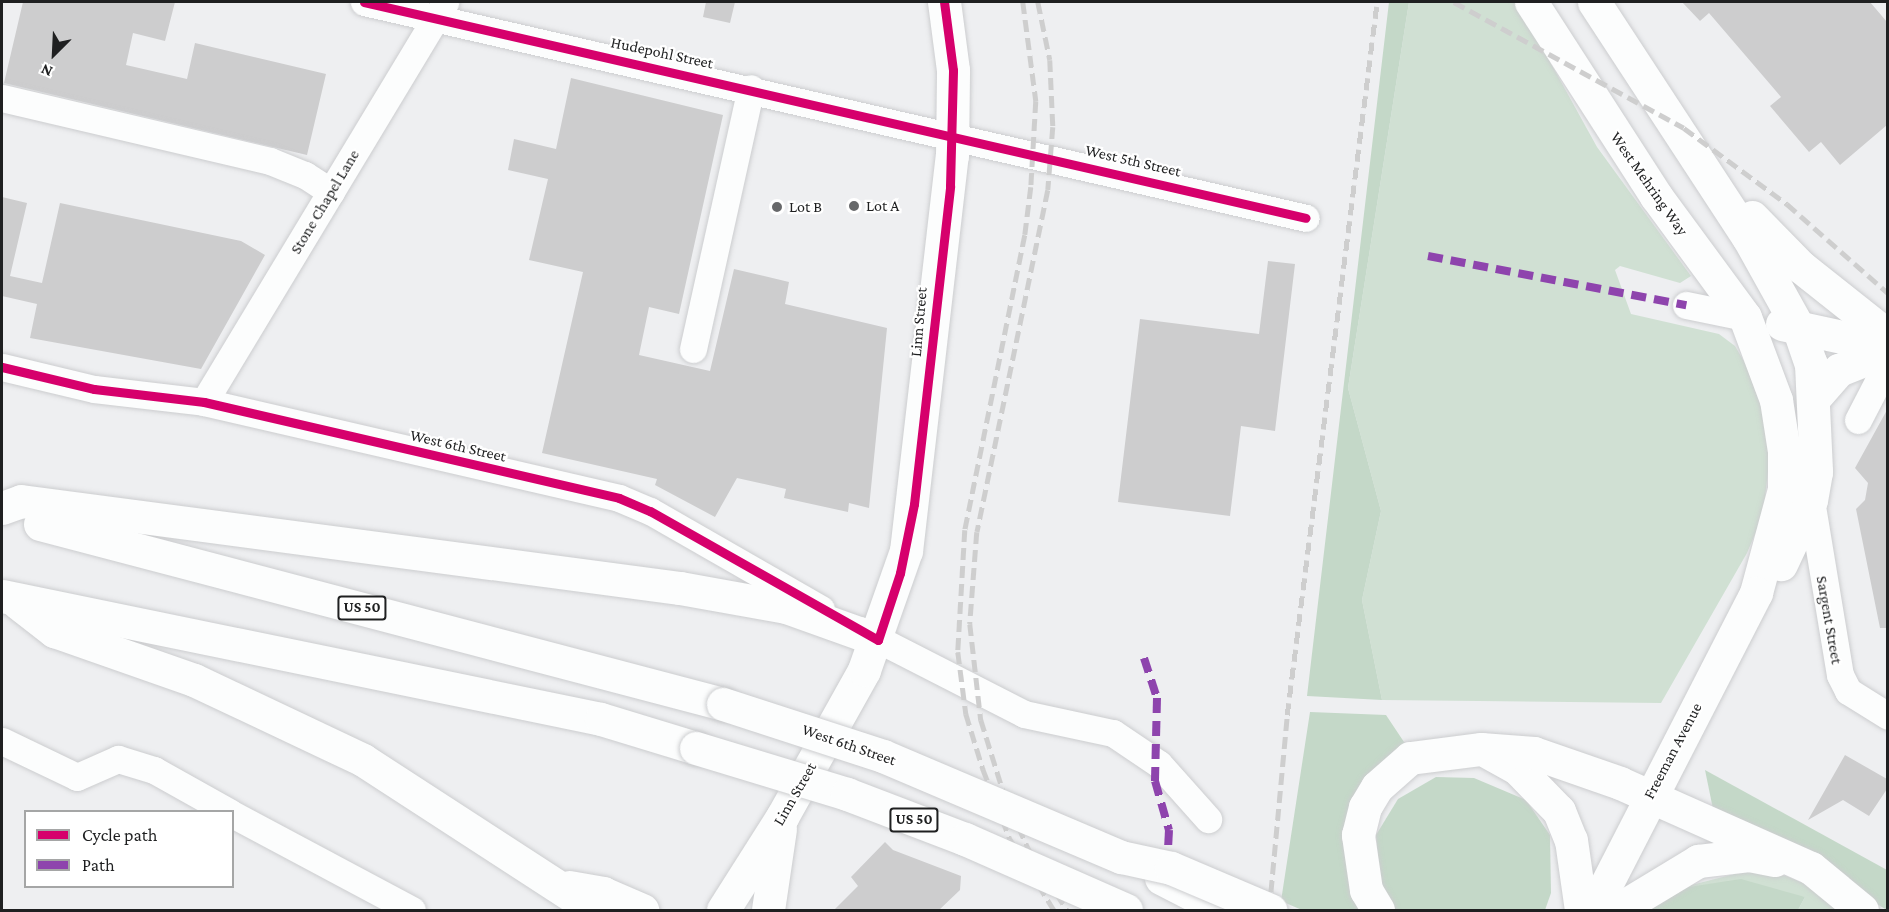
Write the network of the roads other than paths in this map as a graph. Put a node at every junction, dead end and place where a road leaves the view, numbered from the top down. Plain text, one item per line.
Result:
1 (364, 2) edge
2 (944, 2) edge
3 (1531, 2) edge
4 (1594, 2) edge
5 (440, 10) edge
6 (751, 88) junction
7 (2, 98) edge
8 (953, 134) junction
9 (1690, 148) junction
10 (331, 192) junction
11 (1306, 218) dead end
12 (1686, 305) dead end
13 (1745, 317) junction
14 (1811, 330) junction
15 (693, 349) dead end
16 (1884, 354) edge
17 (2, 367) edge
18 (1816, 396) junction
19 (204, 402) junction
20 (1858, 420) dead end
21 (1811, 500) junction
22 (2, 508) edge
23 (2, 514) edge
24 (1756, 593) junction
25 (7, 597) edge
26 (878, 640) junction
27 (1887, 716) edge
28 (2, 741) edge
29 (1481, 749) junction
30 (1650, 796) junction
31 (226, 810) edge
32 (234, 815) edge
33 (782, 817) junction
34 (1208, 819) dead end
35 (1121, 857) junction
36 (1811, 868) junction
37 (556, 885) junction
38 (412, 910) edge
39 (594, 910) edge
40 (642, 910) edge
41 (723, 910) edge
42 (768, 910) edge
43 (1126, 910) edge
44 (1223, 910) edge
45 (1270, 910) edge
46 (1378, 910) edge
47 (1581, 910) edge
48 (1593, 910) edge
49 (1617, 910) edge
50 (1862, 910) edge

1 - 5 street, Hudepohl Street
2 - 8 main road, Linn Street
3 - 13 main road, West Mehring Way
4 - 9 main road
5 - 6 street, Hudepohl Street
5 - 10 street, Stone Chapel Lane
6 - 8 street, Hudepohl Street
6 - 15 street
7 - 10 street
8 - 11 street, West 5th Street
8 - 26 main road, Linn Street
9 - 14 main road
9 - 16 main road
10 - 19 street, Stone Chapel Lane
12 - 13 street
13 - 14 main road
13 - 24 main road, Freeman Avenue
14 - 16 main road
14 - 18 main road, Freeman Avenue
16 - 18 main road
16 - 20 street
17 - 19 street, West 6th Street
18 - 21 main road, Freeman Avenue
19 - 26 street, West 6th Street
21 - 24 main road, Freeman Avenue
21 - 27 street, Sargent Street
22 - 26 main road
23 - 35 main road, West 6th Street / US 50, bridge
24 - 30 main road, Freeman Avenue
25 - 37 main road
25 - 43 main road, US 50, bridge
26 - 33 main road, Linn Street
26 - 34 street, West 6th Street
28 - 31 street
29 - 30 main road
29 - 46 main road
29 - 47 main road
30 - 36 main road
30 - 48 main road, Freeman Avenue
32 - 38 street
33 - 41 main road, Linn Street
33 - 42 main road
35 - 44 main road, West 6th Street / US 50, bridge
35 - 45 main road, bridge
36 - 49 main road
36 - 50 main road
37 - 39 main road
37 - 40 main road

